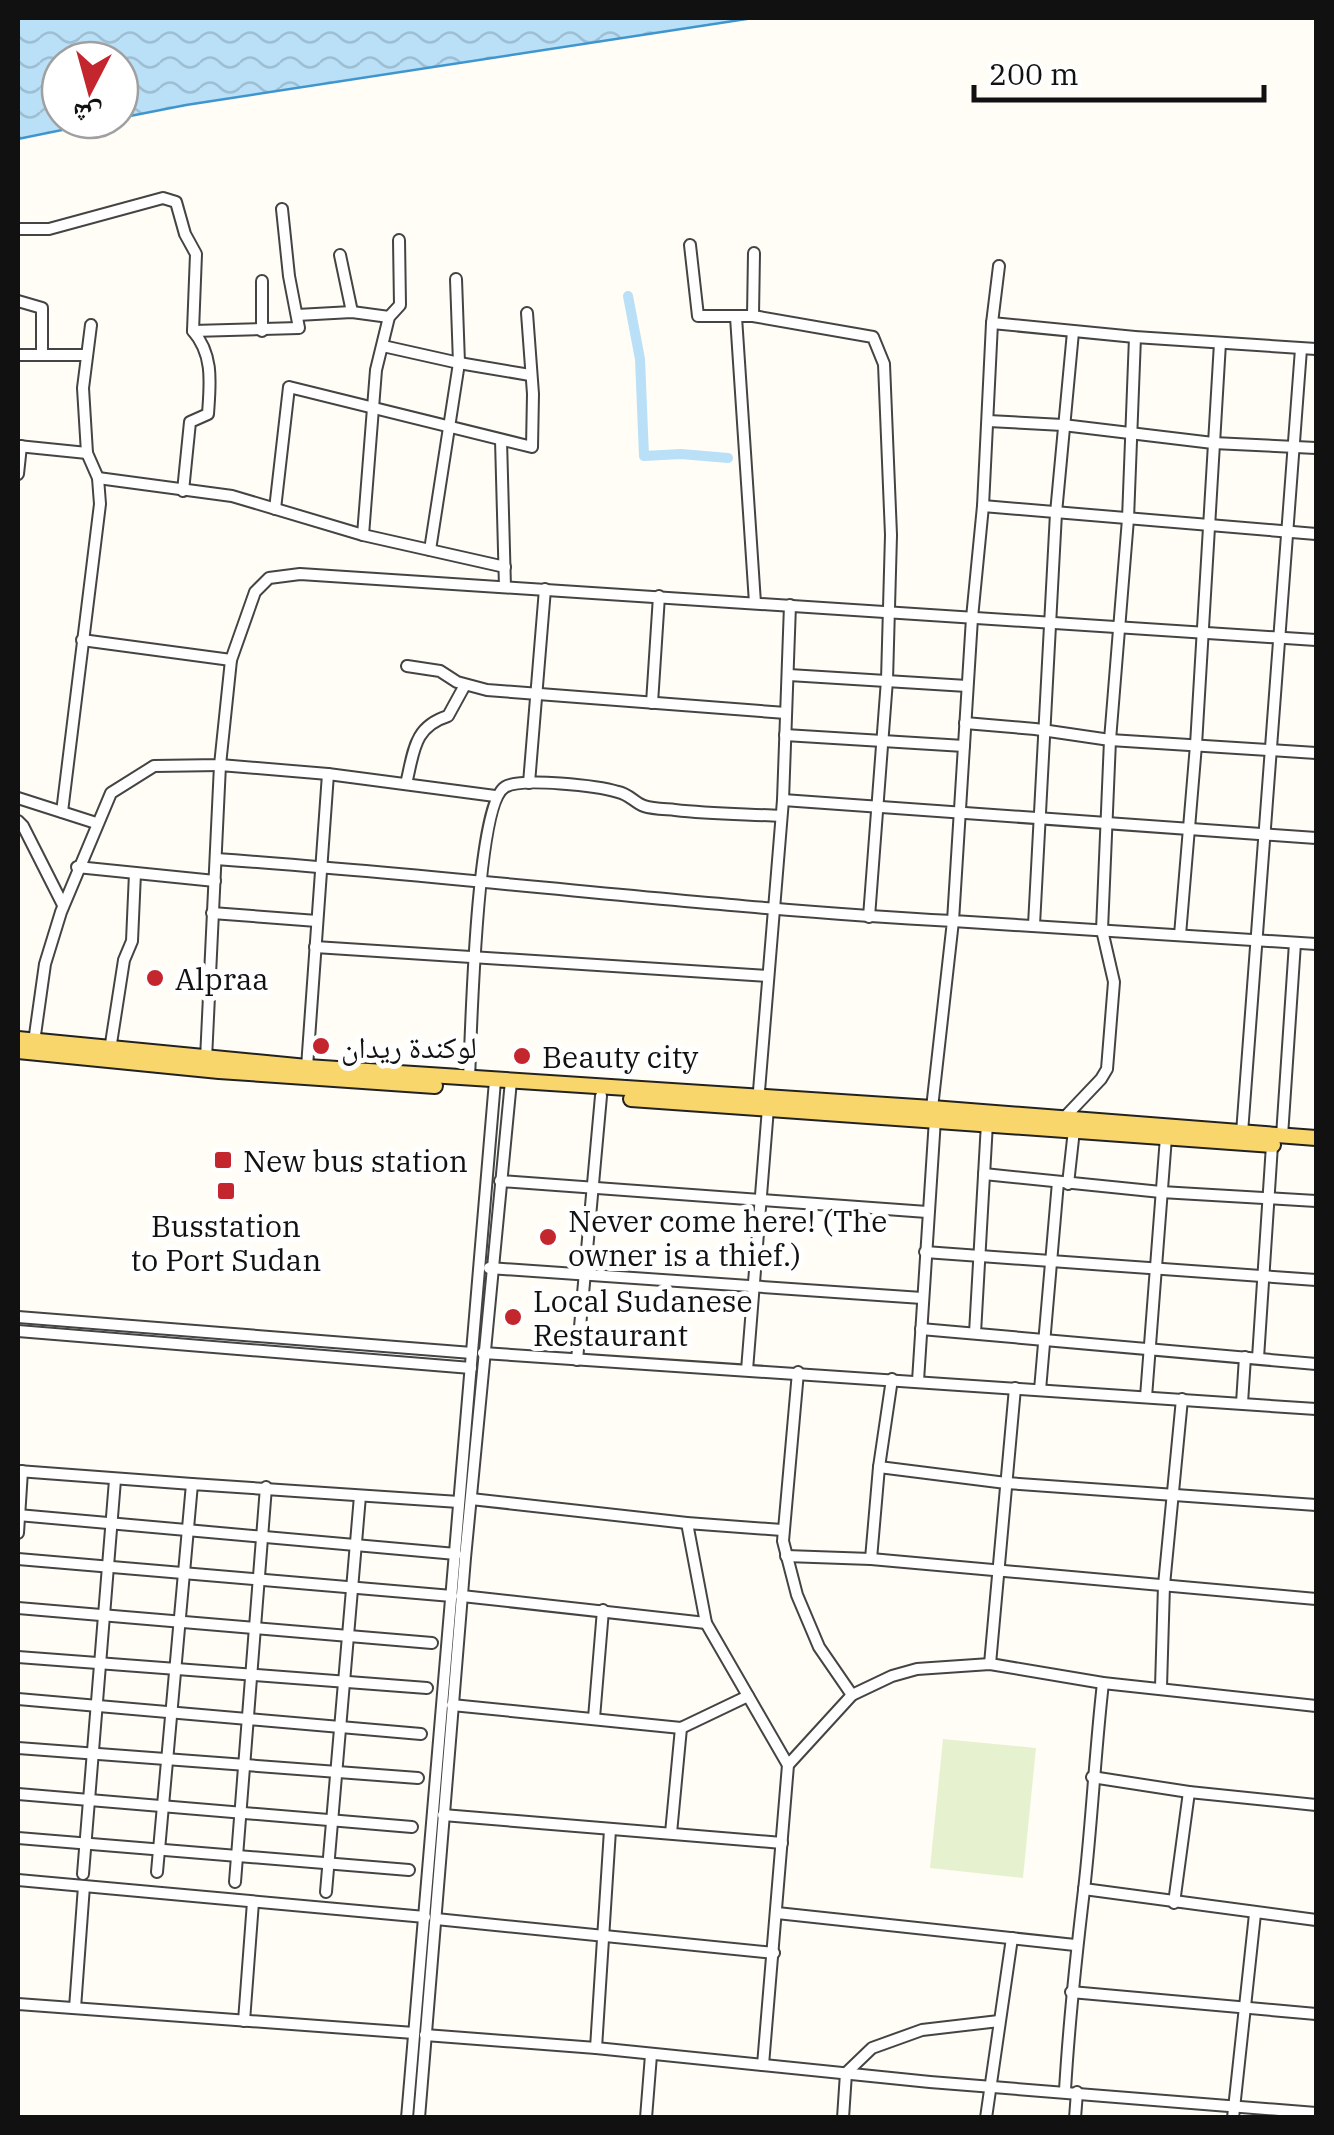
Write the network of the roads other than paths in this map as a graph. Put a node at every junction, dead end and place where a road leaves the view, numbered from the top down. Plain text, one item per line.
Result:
1 (282, 208) dead end
2 (18, 229) edge
3 (399, 240) dead end
4 (690, 244) dead end
5 (754, 254) dead end
6 (340, 255) dead end
7 (999, 266) dead end
8 (456, 279) dead end
9 (262, 281) dead end
10 (18, 300) edge
11 (352, 312) junction
12 (527, 313) dead end
13 (297, 315) junction
14 (753, 316) junction
15 (389, 317) junction
16 (736, 317) junction
17 (992, 323) junction
18 (91, 325) dead end
19 (192, 331) junction
20 (262, 332) junction
21 (1073, 332) junction
22 (1135, 337) junction
23 (1220, 343) junction
24 (383, 346) junction
25 (1301, 348) junction
26 (1316, 350) edge
27 (42, 353) junction
28 (18, 355) edge
29 (87, 355) junction
30 (459, 364) junction
31 (530, 375) junction
32 (374, 410) junction
33 (988, 420) junction
34 (1063, 426) junction
35 (449, 428) junction
36 (1130, 433) junction
37 (500, 440) junction
38 (1213, 443) junction
39 (19, 446) edge
40 (1296, 447) junction
41 (1316, 448) edge
42 (87, 453) junction
43 (18, 474) edge
44 (98, 478) junction
45 (183, 492) junction
46 (983, 506) junction
47 (275, 508) junction
48 (1056, 512) junction
49 (1128, 519) junction
50 (1210, 525) junction
51 (1287, 532) junction
52 (1316, 534) edge
53 (363, 536) junction
54 (430, 550) junction
55 (505, 567) junction
56 (505, 587) junction
57 (545, 589) junction
58 (659, 596) junction
59 (755, 603) junction
60 (790, 605) junction
61 (890, 612) junction
62 (972, 618) junction
63 (1050, 624) junction
64 (1119, 627) junction
65 (1203, 633) junction
66 (1279, 638) junction
67 (82, 640) junction
68 (1316, 640) edge
69 (231, 660) junction
70 (407, 666) dead end
71 (789, 676) junction
72 (887, 680) junction
73 (465, 686) junction
74 (968, 686) junction
75 (536, 695) junction
76 (652, 703) junction
77 (786, 713) junction
78 (965, 723) junction
79 (1044, 731) junction
80 (785, 735) junction
81 (882, 740) junction
82 (1110, 740) junction
83 (1196, 745) junction
84 (964, 746) junction
85 (1270, 750) junction
86 (1316, 753) edge
87 (220, 766) junction
88 (328, 774) junction
89 (529, 783) junction
90 (406, 784) junction
91 (495, 796) junction
92 (18, 798) edge
93 (782, 800) junction
94 (878, 806) junction
95 (62, 812) junction
96 (959, 815) junction
97 (781, 816) junction
98 (1038, 819) junction
99 (18, 820) edge
100 (96, 823) junction
101 (1108, 825) junction
102 (1188, 830) junction
103 (1265, 835) junction
104 (1316, 838) edge
105 (216, 859) junction
106 (321, 866) junction
107 (77, 867) junction
108 (135, 873) junction
109 (214, 881) junction
110 (481, 881) junction
111 (63, 905) junction
112 (772, 911) junction
113 (212, 913) junction
114 (869, 917) junction
115 (316, 921) junction
116 (953, 921) junction
117 (1034, 925) junction
118 (1102, 930) junction
119 (1180, 935) junction
120 (1258, 939) junction
121 (1295, 942) junction
122 (1316, 944) edge
123 (315, 946) junction
124 (476, 958) junction
125 (768, 976) junction
126 (18, 1039) edge
127 (34, 1042) junction
128 (110, 1050) junction
129 (18, 1051) edge
130 (206, 1059) junction
131 (307, 1067) junction
132 (469, 1079) junction
133 (502, 1086) junction
134 (601, 1096) junction
135 (762, 1104) junction
136 (934, 1114) junction
137 (987, 1123) junction
138 (1068, 1125) junction
139 (1242, 1133) junction
140 (1166, 1137) junction
141 (1316, 1138) edge
142 (1277, 1140) junction
143 (1316, 1148) edge
144 (984, 1174) junction
145 (500, 1181) junction
146 (1063, 1183) junction
147 (593, 1187) junction
148 (1161, 1192) junction
149 (762, 1199) junction
150 (1269, 1199) junction
151 (1316, 1202) edge
152 (927, 1212) junction
153 (925, 1252) junction
154 (978, 1256) junction
155 (1052, 1262) junction
156 (486, 1268) junction
157 (1156, 1269) junction
158 (586, 1274) junction
159 (1265, 1277) junction
160 (1316, 1280) edge
161 (752, 1286) junction
162 (922, 1298) junction
163 (18, 1318) edge
164 (921, 1329) junction
165 (18, 1331) edge
166 (975, 1333) junction
167 (298, 1340) junction
168 (1045, 1340) junction
169 (1148, 1350) junction
170 (478, 1353) junction
171 (297, 1354) junction
172 (1245, 1357) junction
173 (1258, 1358) junction
174 (578, 1360) junction
175 (1316, 1364) edge
176 (470, 1368) junction
177 (747, 1370) junction
178 (798, 1372) junction
179 (892, 1379) junction
180 (918, 1380) junction
181 (1015, 1388) junction
182 (1040, 1390) junction
183 (1146, 1396) junction
184 (1182, 1399) junction
185 (1242, 1403) junction
186 (1316, 1409) edge
187 (879, 1466) junction
188 (20, 1471) edge
189 (116, 1480) junction
190 (1006, 1483) junction
191 (192, 1484) junction
192 (266, 1488) junction
193 (1174, 1494) junction
194 (360, 1496) junction
195 (465, 1500) junction
196 (1316, 1504) edge
197 (19, 1516) edge
198 (687, 1524) junction
199 (112, 1525) junction
200 (782, 1530) junction
201 (187, 1532) junction
202 (18, 1534) edge
203 (262, 1537) junction
204 (356, 1545) junction
205 (456, 1554) junction
206 (786, 1556) junction
207 (871, 1559) junction
208 (18, 1560) edge
209 (109, 1567) junction
210 (999, 1570) junction
211 (183, 1573) junction
212 (260, 1579) junction
213 (1164, 1584) junction
214 (352, 1588) junction
215 (457, 1596) junction
216 (1316, 1599) edge
217 (18, 1608) edge
218 (603, 1610) junction
219 (104, 1617) junction
220 (180, 1622) junction
221 (706, 1623) junction
222 (256, 1630) junction
223 (349, 1636) junction
224 (432, 1642) dead end
225 (18, 1657) edge
226 (100, 1662) junction
227 (990, 1664) junction
228 (175, 1668) junction
229 (252, 1675) junction
230 (345, 1682) junction
231 (1104, 1683) junction
232 (1161, 1687) junction
233 (427, 1688) dead end
234 (852, 1694) junction
235 (748, 1696) junction
236 (18, 1699) edge
237 (452, 1704) junction
238 (96, 1706) junction
239 (1316, 1706) edge
240 (172, 1711) junction
241 (249, 1718) junction
242 (594, 1718) junction
243 (341, 1725) junction
244 (680, 1728) junction
245 (421, 1734) dead end
246 (18, 1748) edge
247 (93, 1752) junction
248 (443, 1758) junction
249 (167, 1759) junction
250 (245, 1764) junction
251 (788, 1764) junction
252 (337, 1771) junction
253 (1092, 1777) junction
254 (418, 1778) dead end
255 (1190, 1792) junction
256 (18, 1794) edge
257 (90, 1798) junction
258 (163, 1805) junction
259 (1316, 1805) edge
260 (241, 1812) junction
261 (444, 1815) junction
262 (332, 1820) junction
263 (412, 1827) dead end
264 (610, 1830) junction
265 (672, 1833) junction
266 (18, 1838) edge
267 (782, 1843) junction
268 (86, 1845) junction
269 (159, 1849) junction
270 (237, 1856) junction
271 (328, 1864) junction
272 (409, 1870) dead end
273 (157, 1872) dead end
274 (18, 1880) edge
275 (84, 1880) junction
276 (235, 1882) dead end
277 (1084, 1889) junction
278 (326, 1892) dead end
279 (254, 1902) junction
280 (1174, 1903) junction
281 (777, 1912) junction
282 (1255, 1914) junction
283 (430, 1918) junction
284 (1316, 1920) edge
285 (604, 1936) junction
286 (1012, 1938) junction
287 (1075, 1945) junction
288 (774, 1953) junction
289 (1071, 1992) junction
290 (18, 2004) edge
291 (1247, 2007) junction
292 (75, 2008) junction
293 (1316, 2014) edge
294 (244, 2020) junction
295 (999, 2022) junction
296 (420, 2034) junction
297 (596, 2048) junction
298 (651, 2055) junction
299 (763, 2065) junction
300 (846, 2073) junction
301 (989, 2086) junction
302 (1071, 2091) junction
303 (1233, 2112) edge
304 (1316, 2113) edge
305 (407, 2118) edge
306 (419, 2118) edge
307 (646, 2118) edge
308 (842, 2118) edge
309 (986, 2118) edge
310 (1075, 2118) edge

1 - 13 street
2 - 19 street
3 - 15 street
4 - 16 street
5 - 14 street
6 - 11 street
7 - 17 street
8 - 30 street
9 - 20 street
10 - 27 street
11 - 13 street
11 - 15 street
12 - 31 street
13 - 20 street
14 - 16 street
14 - 61 street
15 - 24 street
16 - 59 street
17 - 21 street
17 - 33 street
18 - 29 street
19 - 20 street
19 - 45 street
21 - 22 street
21 - 34 street
22 - 23 street
22 - 36 street
23 - 25 street
23 - 38 street
24 - 30 street
24 - 32 street
25 - 26 street
25 - 40 street
27 - 28 street
27 - 29 street
29 - 42 street
30 - 31 street
30 - 35 street
31 - 37 street
32 - 35 street
32 - 47 street
32 - 53 street
33 - 34 street
33 - 46 street
34 - 36 street
34 - 48 street
35 - 37 street
35 - 54 street
36 - 38 street
36 - 49 street
37 - 55 street
38 - 40 street
38 - 50 street
39 - 42 street
39 - 43 street
40 - 41 street
40 - 51 street
42 - 44 street
44 - 45 street
44 - 67 street
45 - 47 street
46 - 48 street
46 - 62 street
47 - 53 street
48 - 49 street
48 - 63 street
49 - 50 street
49 - 64 street
50 - 51 street
50 - 65 street
51 - 52 street
51 - 66 street
53 - 54 street
54 - 55 street
55 - 56 street
56 - 57 street
56 - 69 street
57 - 58 street
57 - 75 street
58 - 59 street
58 - 76 street
59 - 60 street
60 - 61 street
60 - 71 street
61 - 62 street
61 - 72 street
62 - 63 street
62 - 74 street
63 - 64 street
63 - 79 street
64 - 65 street
64 - 82 street
65 - 66 street
65 - 83 street
66 - 68 street
66 - 85 street
67 - 69 street
67 - 95 street
69 - 87 street
70 - 73 street
71 - 72 street
71 - 77 street
72 - 74 street
72 - 81 street
73 - 75 street
73 - 90 street
74 - 78 street
75 - 76 street
75 - 89 street
76 - 77 street
77 - 80 street
78 - 79 street
78 - 84 street
79 - 82 street
79 - 98 street
80 - 81 street
80 - 93 street
81 - 84 street
81 - 94 street
82 - 83 street
82 - 101 street
83 - 85 street
83 - 102 street
84 - 96 street
85 - 86 street
85 - 103 street
87 - 88 street
87 - 100 street
87 - 105 street
88 - 90 street
88 - 106 street
89 - 91 street
89 - 97 street
90 - 91 street
91 - 110 street
92 - 95 street
93 - 94 street
93 - 97 street
94 - 96 street
94 - 114 street
95 - 100 street
96 - 98 street
96 - 116 street
97 - 112 street
98 - 101 street
98 - 117 street
99 - 111 street
100 - 107 street
101 - 102 street
101 - 118 street
102 - 103 street
102 - 119 street
103 - 104 street
103 - 120 street
105 - 106 street
105 - 109 street
106 - 110 street
106 - 115 street
107 - 108 street
107 - 111 street
108 - 109 street
108 - 128 street
109 - 113 street
110 - 112 street
110 - 124 street
111 - 127 street
112 - 114 street
112 - 125 street
113 - 115 street
113 - 130 street
114 - 116 street
115 - 123 street
116 - 117 street
116 - 136 street
117 - 118 street
118 - 119 street
118 - 138 street
119 - 120 street
120 - 121 street
120 - 139 street
121 - 122 street
121 - 142 street
123 - 124 street
123 - 131 street
124 - 125 street
124 - 132 street
125 - 135 street
126 - 127 main road
127 - 128 main road
128 - 130 main road
129 - 133 main road
130 - 131 main road
131 - 132 main road
132 - 133 main road
133 - 134 main road
133 - 135 main road
133 - 145 street
133 - 156 street
134 - 135 main road
134 - 147 street
135 - 136 main road
135 - 149 street
136 - 137 main road
136 - 138 main road
136 - 152 street
137 - 138 main road
137 - 144 street
138 - 139 main road
138 - 140 main road
138 - 146 street
139 - 142 main road
140 - 142 main road
140 - 148 street
141 - 142 main road
142 - 143 main road
142 - 150 street
144 - 146 street
144 - 154 street
145 - 147 street
145 - 156 street
146 - 148 street
146 - 155 street
147 - 149 street
147 - 158 street
148 - 150 street
148 - 157 street
149 - 152 street
149 - 161 street
150 - 151 street
150 - 159 street
152 - 153 street
153 - 154 street
153 - 162 street
154 - 155 street
154 - 166 street
155 - 157 street
155 - 168 street
156 - 158 street
156 - 170 street
157 - 159 street
157 - 169 street
158 - 161 street
158 - 174 street
159 - 160 street
159 - 173 street
161 - 162 street
161 - 177 street
162 - 164 street
163 - 167 street
164 - 166 street
164 - 180 street
165 - 171 street
166 - 168 street
167 - 170 street
167 - 171 street
168 - 169 street
168 - 182 street
169 - 172 street
169 - 183 street
170 - 174 street
170 - 176 street
170 - 195 street
171 - 176 street
172 - 173 street
172 - 185 street
173 - 175 street
174 - 177 street
176 - 195 street
177 - 178 street
178 - 179 street
178 - 200 street
179 - 180 street
179 - 187 street
180 - 181 street
181 - 182 street
181 - 190 street
182 - 183 street
183 - 184 street
184 - 185 street
184 - 193 street
185 - 186 street
187 - 190 street
187 - 207 street
188 - 189 street
188 - 197 street
189 - 191 street
189 - 199 street
190 - 193 street
190 - 210 street
191 - 192 street
191 - 201 street
192 - 194 street
192 - 203 street
193 - 196 street
193 - 213 street
194 - 195 street
194 - 204 street
195 - 198 street
195 - 205 street
195 - 215 street
197 - 199 street
197 - 202 street
198 - 200 street
198 - 221 street
199 - 201 street
199 - 209 street
200 - 206 street
201 - 203 street
201 - 211 street
203 - 204 street
203 - 212 street
204 - 205 street
204 - 214 street
205 - 215 street
206 - 207 street
206 - 234 street
207 - 210 street
208 - 209 street
209 - 211 street
209 - 219 street
210 - 213 street
210 - 227 street
211 - 212 street
211 - 220 street
212 - 214 street
212 - 222 street
213 - 216 street
213 - 232 street
214 - 215 street
214 - 223 street
215 - 218 street
215 - 237 street
215 - 248 street
217 - 219 street
218 - 221 street
218 - 242 street
219 - 220 street
219 - 226 street
220 - 222 street
220 - 228 street
221 - 235 street
222 - 223 street
222 - 229 street
223 - 224 street
223 - 230 street
225 - 226 street
226 - 228 street
226 - 238 street
227 - 231 street
227 - 234 street
228 - 229 street
228 - 240 street
229 - 230 street
229 - 241 street
230 - 233 street
230 - 243 street
231 - 232 street
231 - 253 street
232 - 239 street
234 - 251 street
235 - 244 street
235 - 251 street
236 - 238 street
237 - 242 street
237 - 248 street
238 - 240 street
238 - 247 street
240 - 241 street
240 - 249 street
241 - 243 street
241 - 250 street
242 - 244 street
243 - 245 street
243 - 252 street
244 - 265 street
246 - 247 street
247 - 249 street
247 - 257 street
248 - 261 street
248 - 283 street
249 - 250 street
249 - 258 street
250 - 252 street
250 - 260 street
251 - 267 street
252 - 254 street
252 - 262 street
253 - 255 street
253 - 277 street
255 - 259 street
255 - 280 street
256 - 257 street
257 - 258 street
257 - 268 street
258 - 260 street
258 - 269 street
260 - 262 street
260 - 270 street
261 - 264 street
261 - 283 street
262 - 263 street
262 - 271 street
264 - 265 street
264 - 285 street
265 - 267 street
266 - 268 street
267 - 281 street
268 - 269 street
268 - 275 street
269 - 270 street
269 - 273 street
270 - 271 street
270 - 276 street
271 - 272 street
271 - 278 street
274 - 275 street
275 - 279 street
275 - 292 street
277 - 280 street
277 - 287 street
279 - 283 street
279 - 294 street
280 - 282 street
281 - 286 street
281 - 288 street
282 - 284 street
282 - 291 street
283 - 285 street
283 - 296 street
285 - 288 street
285 - 297 street
286 - 287 street
286 - 295 street
287 - 289 street
288 - 299 street
289 - 291 street
289 - 302 street
290 - 292 street
291 - 293 street
291 - 303 street
292 - 294 street
294 - 296 street
295 - 300 street
295 - 301 street
296 - 297 street
296 - 305 street
296 - 306 street
297 - 298 street
298 - 299 street
298 - 307 street
299 - 300 street
300 - 301 street
300 - 308 street
301 - 302 street
301 - 309 street
302 - 303 street
302 - 310 street
303 - 304 street

